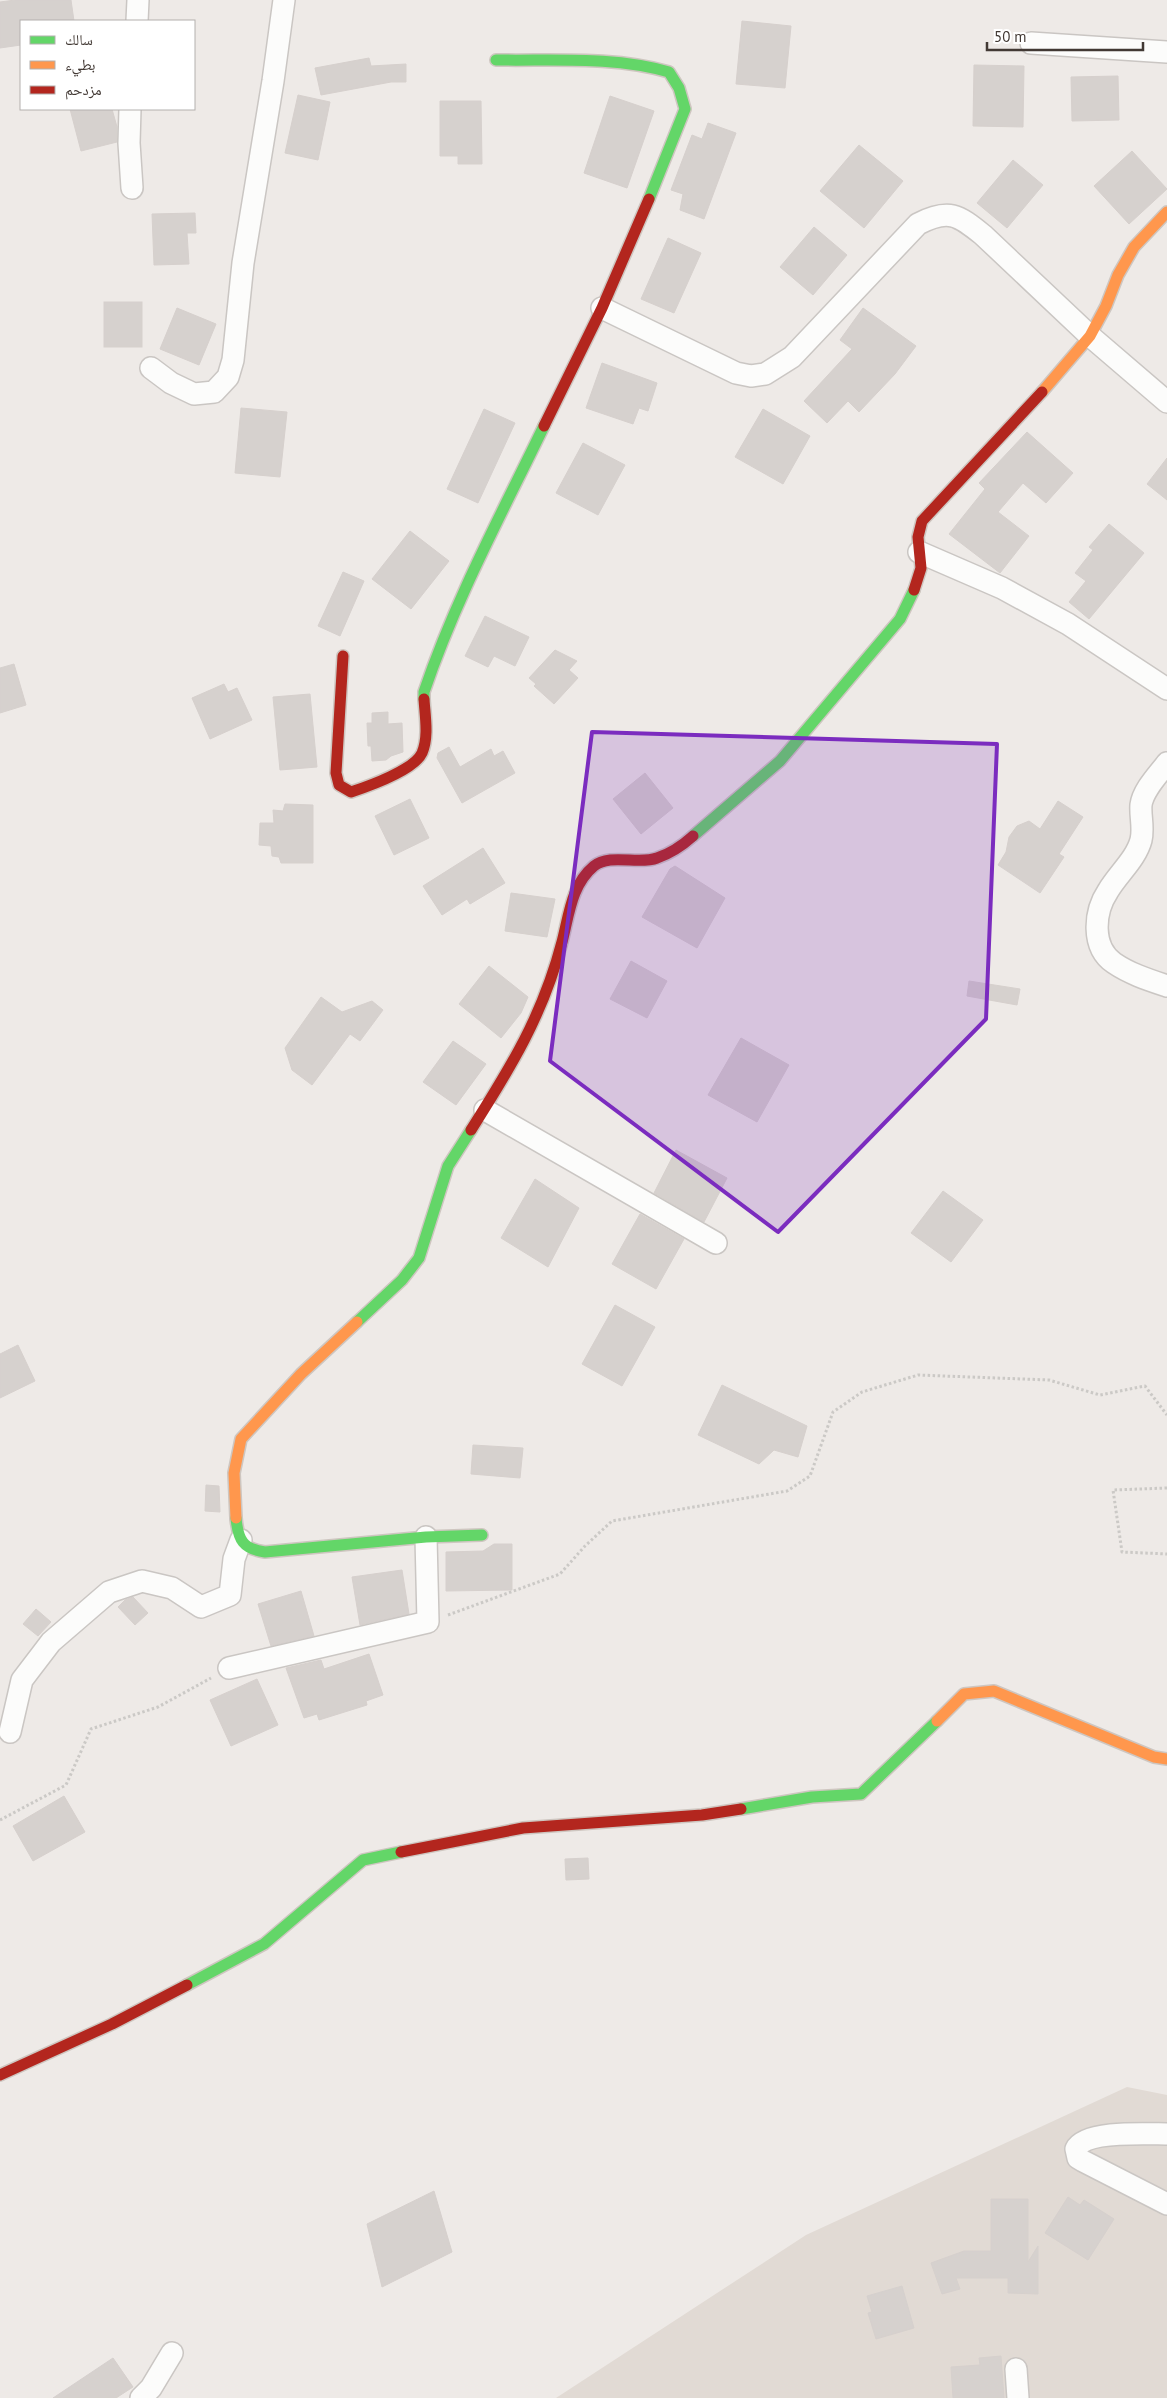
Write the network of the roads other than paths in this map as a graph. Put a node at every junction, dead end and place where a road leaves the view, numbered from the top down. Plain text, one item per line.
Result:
1 (138, 0) edge
2 (284, 0) edge
3 (137, 20) edge
4 (1031, 42) dead end
5 (1167, 52) edge
6 (496, 60) dead end
7 (130, 110) edge
8 (132, 188) dead end
9 (1167, 212) edge
10 (602, 308) junction
11 (1090, 336) junction
12 (151, 368) dead end
13 (1167, 402) edge
14 (919, 552) junction
15 (343, 656) dead end
16 (1167, 689) edge
17 (1167, 763) edge
18 (1167, 986) edge
19 (485, 1110) junction
20 (716, 1243) dead end
21 (482, 1535) dead end
22 (426, 1537) junction
23 (241, 1540) junction
24 (229, 1668) road end
25 (10, 1732) dead end
26 (1167, 1759) edge
27 (0, 2075) edge
28 (1167, 2134) edge
29 (1167, 2204) edge
30 (172, 2353) dead end
31 (1016, 2368) dead end
32 (141, 2398) edge
33 (1018, 2398) edge

1 - 3 street
2 - 12 street
4 - 5 street
6 - 10 street
7 - 8 street
9 - 11 street
10 - 11 street
10 - 15 street
11 - 13 street
11 - 14 street
14 - 16 street
14 - 19 street
17 - 18 street
19 - 20 street
19 - 23 street
21 - 22 street
22 - 23 street
22 - 24 street
23 - 25 street
26 - 27 street
28 - 29 street
30 - 32 street
31 - 33 street

